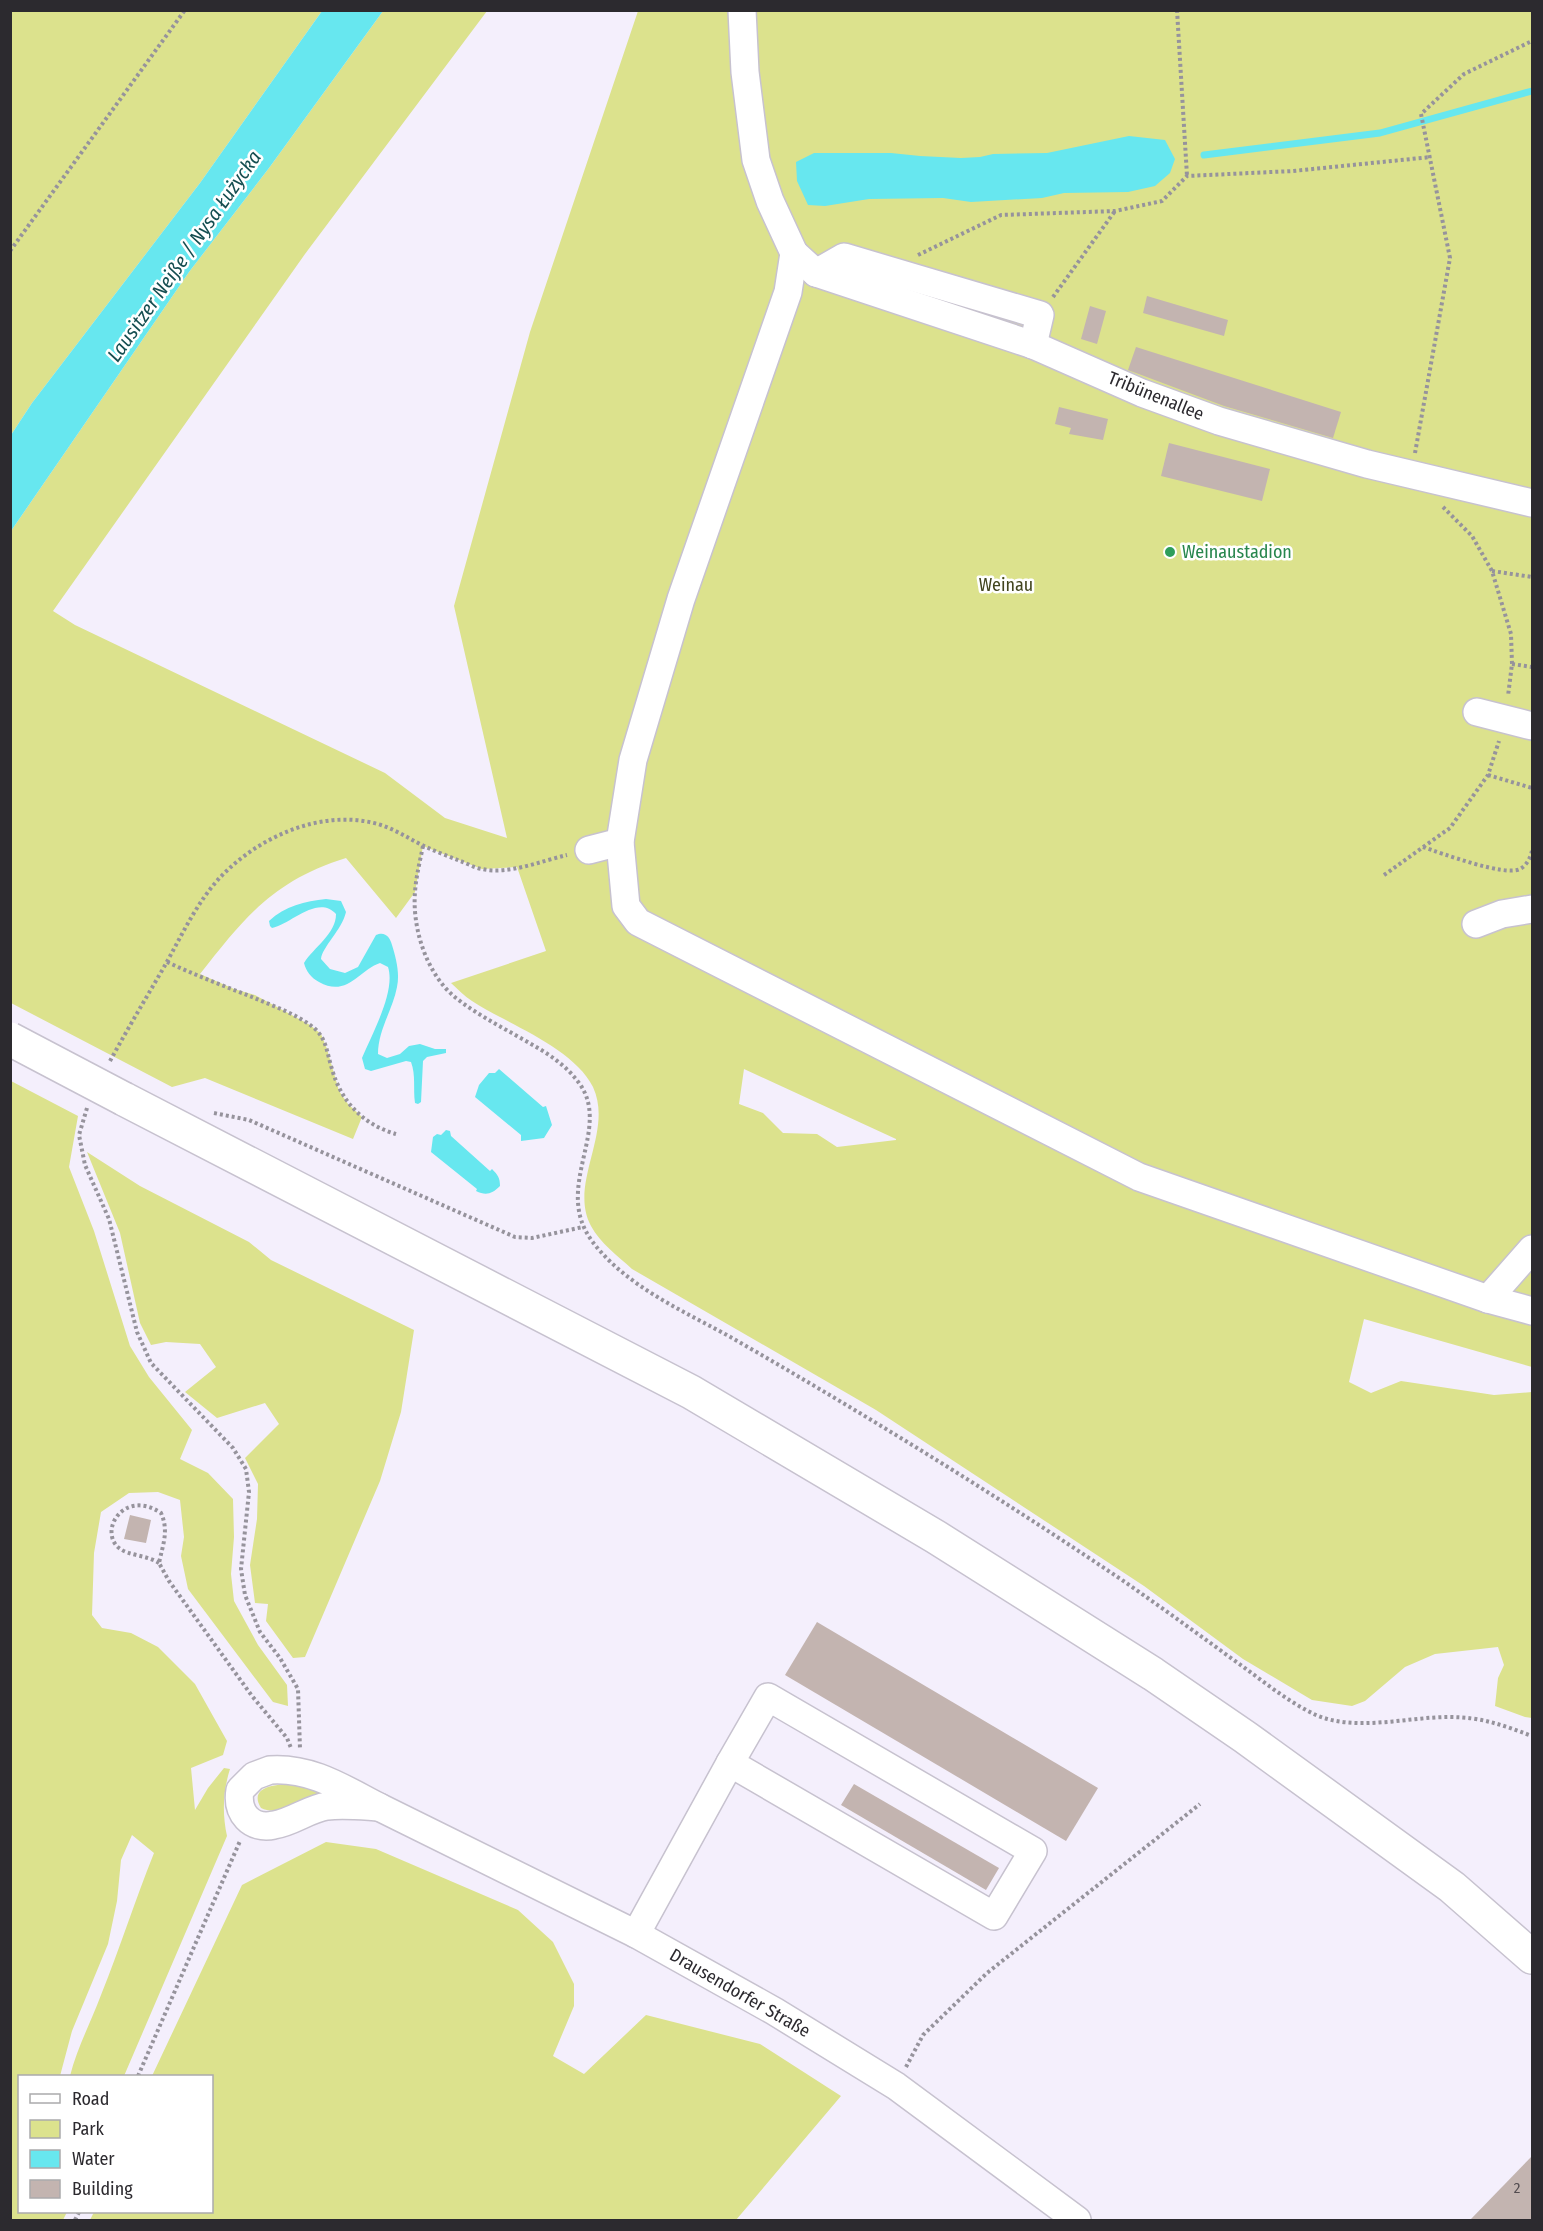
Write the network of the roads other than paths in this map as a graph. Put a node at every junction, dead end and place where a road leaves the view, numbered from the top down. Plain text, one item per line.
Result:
1 (742, 10) edge
2 (794, 253) junction
3 (816, 273) junction
4 (1033, 345) junction
5 (1533, 503) edge
6 (1477, 712) dead end
7 (1533, 726) edge
8 (620, 842) junction
9 (588, 850) road end
10 (1533, 909) edge
11 (1476, 924) dead end
12 (10, 1039) edge
13 (1533, 1249) edge
14 (1488, 1299) junction
15 (1533, 1311) edge
16 (730, 1763) junction
17 (379, 1807) junction
18 (636, 1934) junction
19 (1533, 1957) edge
20 (1077, 2220) edge

1 - 2 street
2 - 3 street, Tribünenallee
2 - 8 street
3 - 4 street, Tribünenallee
3 - 4 street
4 - 5 street, Tribünenallee
6 - 7 street
8 - 9 street
8 - 14 street
10 - 11 street
12 - 19 highway, bridge
13 - 14 street
14 - 15 street
16 - 16 street
16 - 18 street
17 - 17 street, Drausendorfer Straße
17 - 18 street, Drausendorfer Straße
18 - 20 street, Drausendorfer Straße

